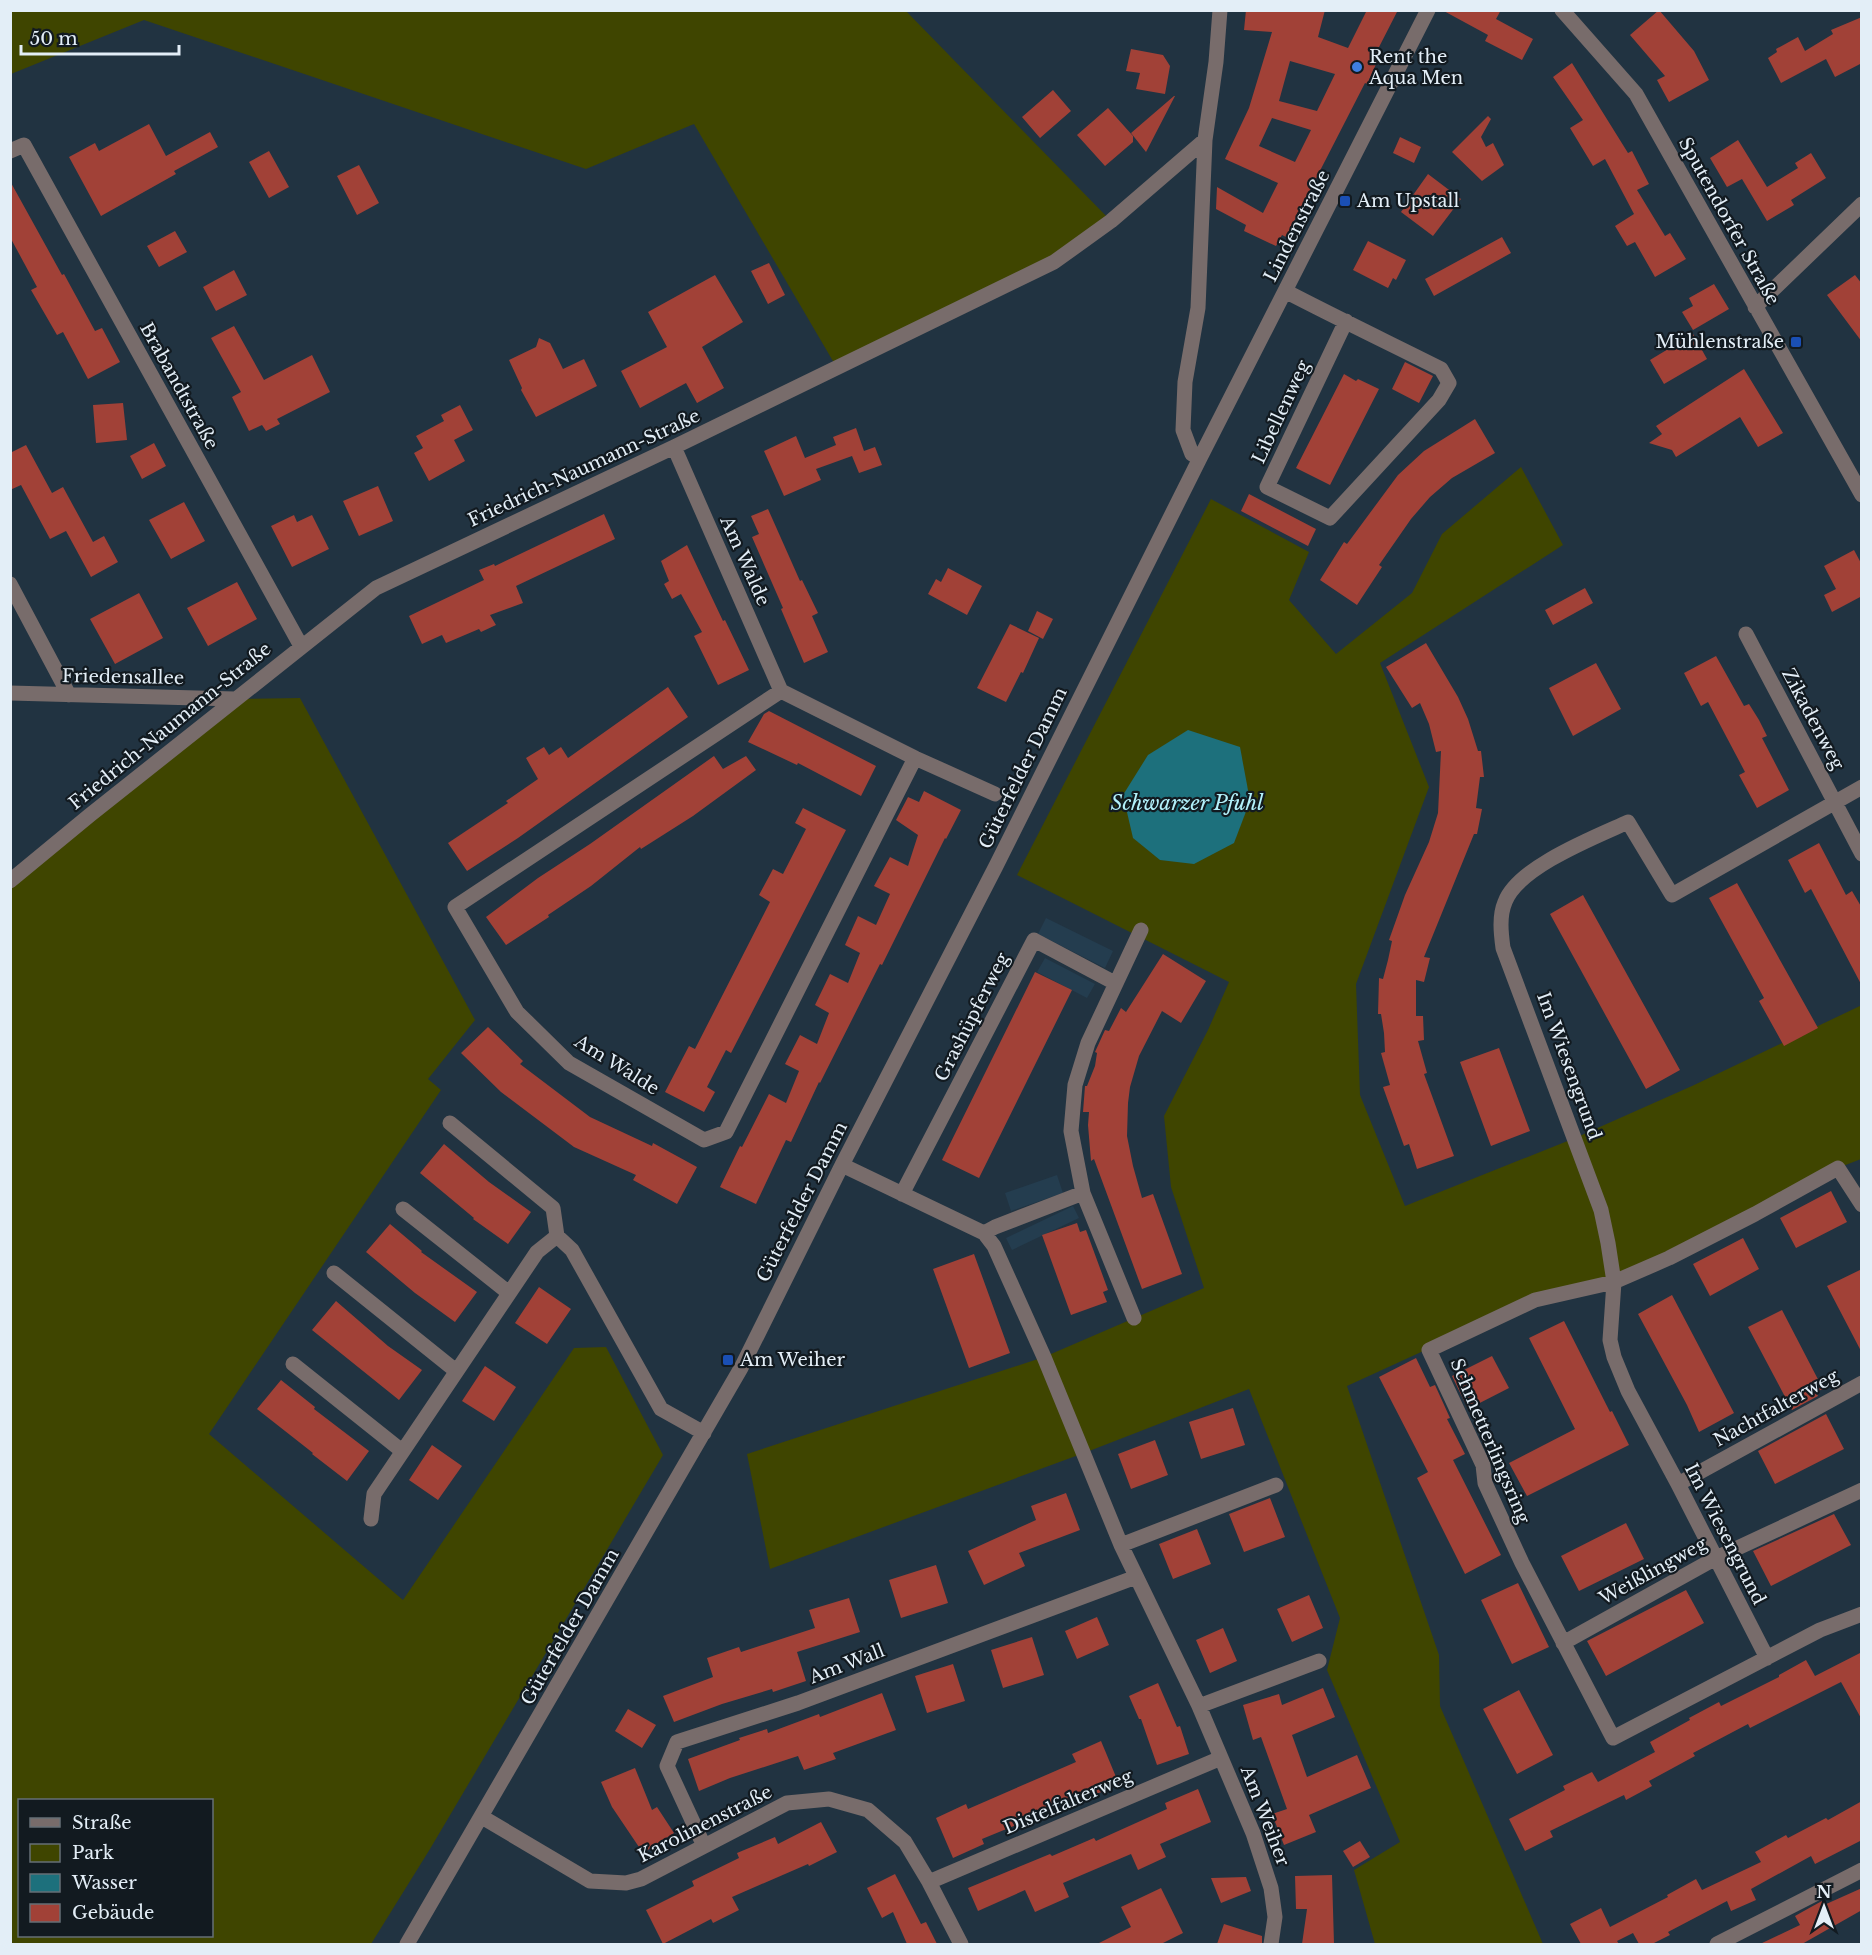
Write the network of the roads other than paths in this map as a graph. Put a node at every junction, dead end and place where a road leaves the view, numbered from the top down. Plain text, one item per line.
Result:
1 (1220, 10) edge
2 (1428, 10) edge
3 (1562, 10) edge
4 (1205, 140) junction
5 (17, 148) edge
6 (1862, 204) edge
7 (1285, 291) junction
8 (1755, 307) junction
9 (1346, 321) junction
10 (674, 447) junction
11 (1200, 458) junction
12 (1862, 495) edge
13 (10, 584) edge
14 (1746, 634) dead end
15 (301, 646) junction
16 (781, 691) junction
17 (10, 693) edge
18 (69, 695) junction
19 (235, 699) junction
20 (915, 758) junction
21 (1862, 787) edge
22 (996, 794) dead end
23 (1835, 801) junction
24 (1862, 854) edge
25 (10, 881) edge
26 (1141, 930) dead end
27 (1115, 983) junction
28 (450, 1123) dead end
29 (842, 1164) junction
30 (1083, 1193) junction
31 (902, 1194) junction
32 (1862, 1205) edge
33 (403, 1209) dead end
34 (984, 1233) junction
35 (557, 1236) junction
36 (334, 1273) dead end
37 (1614, 1282) junction
38 (509, 1293) junction
39 (1134, 1318) dead end
40 (293, 1364) dead end
41 (456, 1371) junction
42 (1862, 1383) edge
43 (704, 1433) junction
44 (402, 1451) junction
45 (1678, 1484) junction
46 (1276, 1485) dead end
47 (1862, 1490) edge
48 (371, 1519) dead end
49 (1121, 1545) junction
50 (1716, 1558) junction
51 (1136, 1577) junction
52 (1862, 1614) edge
53 (1563, 1643) junction
54 (1767, 1658) junction
55 (1319, 1661) dead end
56 (1198, 1706) junction
57 (1221, 1758) junction
58 (482, 1817) junction
59 (704, 1846) junction
60 (1862, 1870) edge
61 (929, 1882) junction
62 (407, 1944) edge
63 (961, 1944) edge
64 (1271, 1944) edge
65 (1717, 1944) edge

1 - 4 street
2 - 7 street, Lindenstraße
3 - 8 street, Sputendorfer Straße
4 - 10 street, Friedrich-Naumann-Straße
4 - 11 street
5 - 15 street, Brabandtstraße
6 - 8 street
7 - 9 street
7 - 11 street, Lindenstraße
8 - 12 street, Sputendorfer Straße
9 - 9 street, Libellenweg
10 - 15 street, Friedrich-Naumann-Straße
10 - 16 street, Am Walde
11 - 29 street, Güterfelder Damm
13 - 18 street
14 - 23 street, Zikadenweg
15 - 19 street, Friedrich-Naumann-Straße
16 - 20 street
16 - 20 street, Am Walde
17 - 18 street, Friedensallee
18 - 19 street, Friedensallee
19 - 25 street, Friedrich-Naumann-Straße
20 - 22 street
21 - 23 street, Im Wiesengrund
23 - 24 street, Zikadenweg
23 - 37 street, Im Wiesengrund
26 - 27 street
27 - 30 street
27 - 31 street, Grashüpferweg
28 - 35 street
29 - 31 street
29 - 43 street, Güterfelder Damm
30 - 34 street
30 - 39 street
31 - 34 street
32 - 37 street, Schmetterlingsring
33 - 38 street
34 - 49 street, Am Weiher
35 - 38 street
35 - 43 street
36 - 41 street
37 - 45 street, Im Wiesengrund
37 - 53 street, Schmetterlingsring
38 - 41 street
40 - 44 street
41 - 44 street
42 - 45 street, Nachtfalterweg
43 - 58 street, Güterfelder Damm
44 - 48 street
45 - 50 street, Im Wiesengrund
46 - 49 street
47 - 50 street, Weißlingweg
49 - 51 street, Am Weiher
50 - 53 street, Weißlingweg
50 - 54 street, Im Wiesengrund
51 - 56 street, Am Weiher
51 - 59 street, Am Wall
52 - 54 street, Schmetterlingsring
53 - 54 street, Schmetterlingsring
55 - 56 street
56 - 57 street, Am Weiher
57 - 61 street, Distelfalterweg
57 - 64 street, Am Weiher
58 - 59 street, Karolinenstraße
58 - 62 street, Güterfelder Damm
59 - 61 street, Karolinenstraße
60 - 65 street
61 - 63 street, Karolinenstraße

